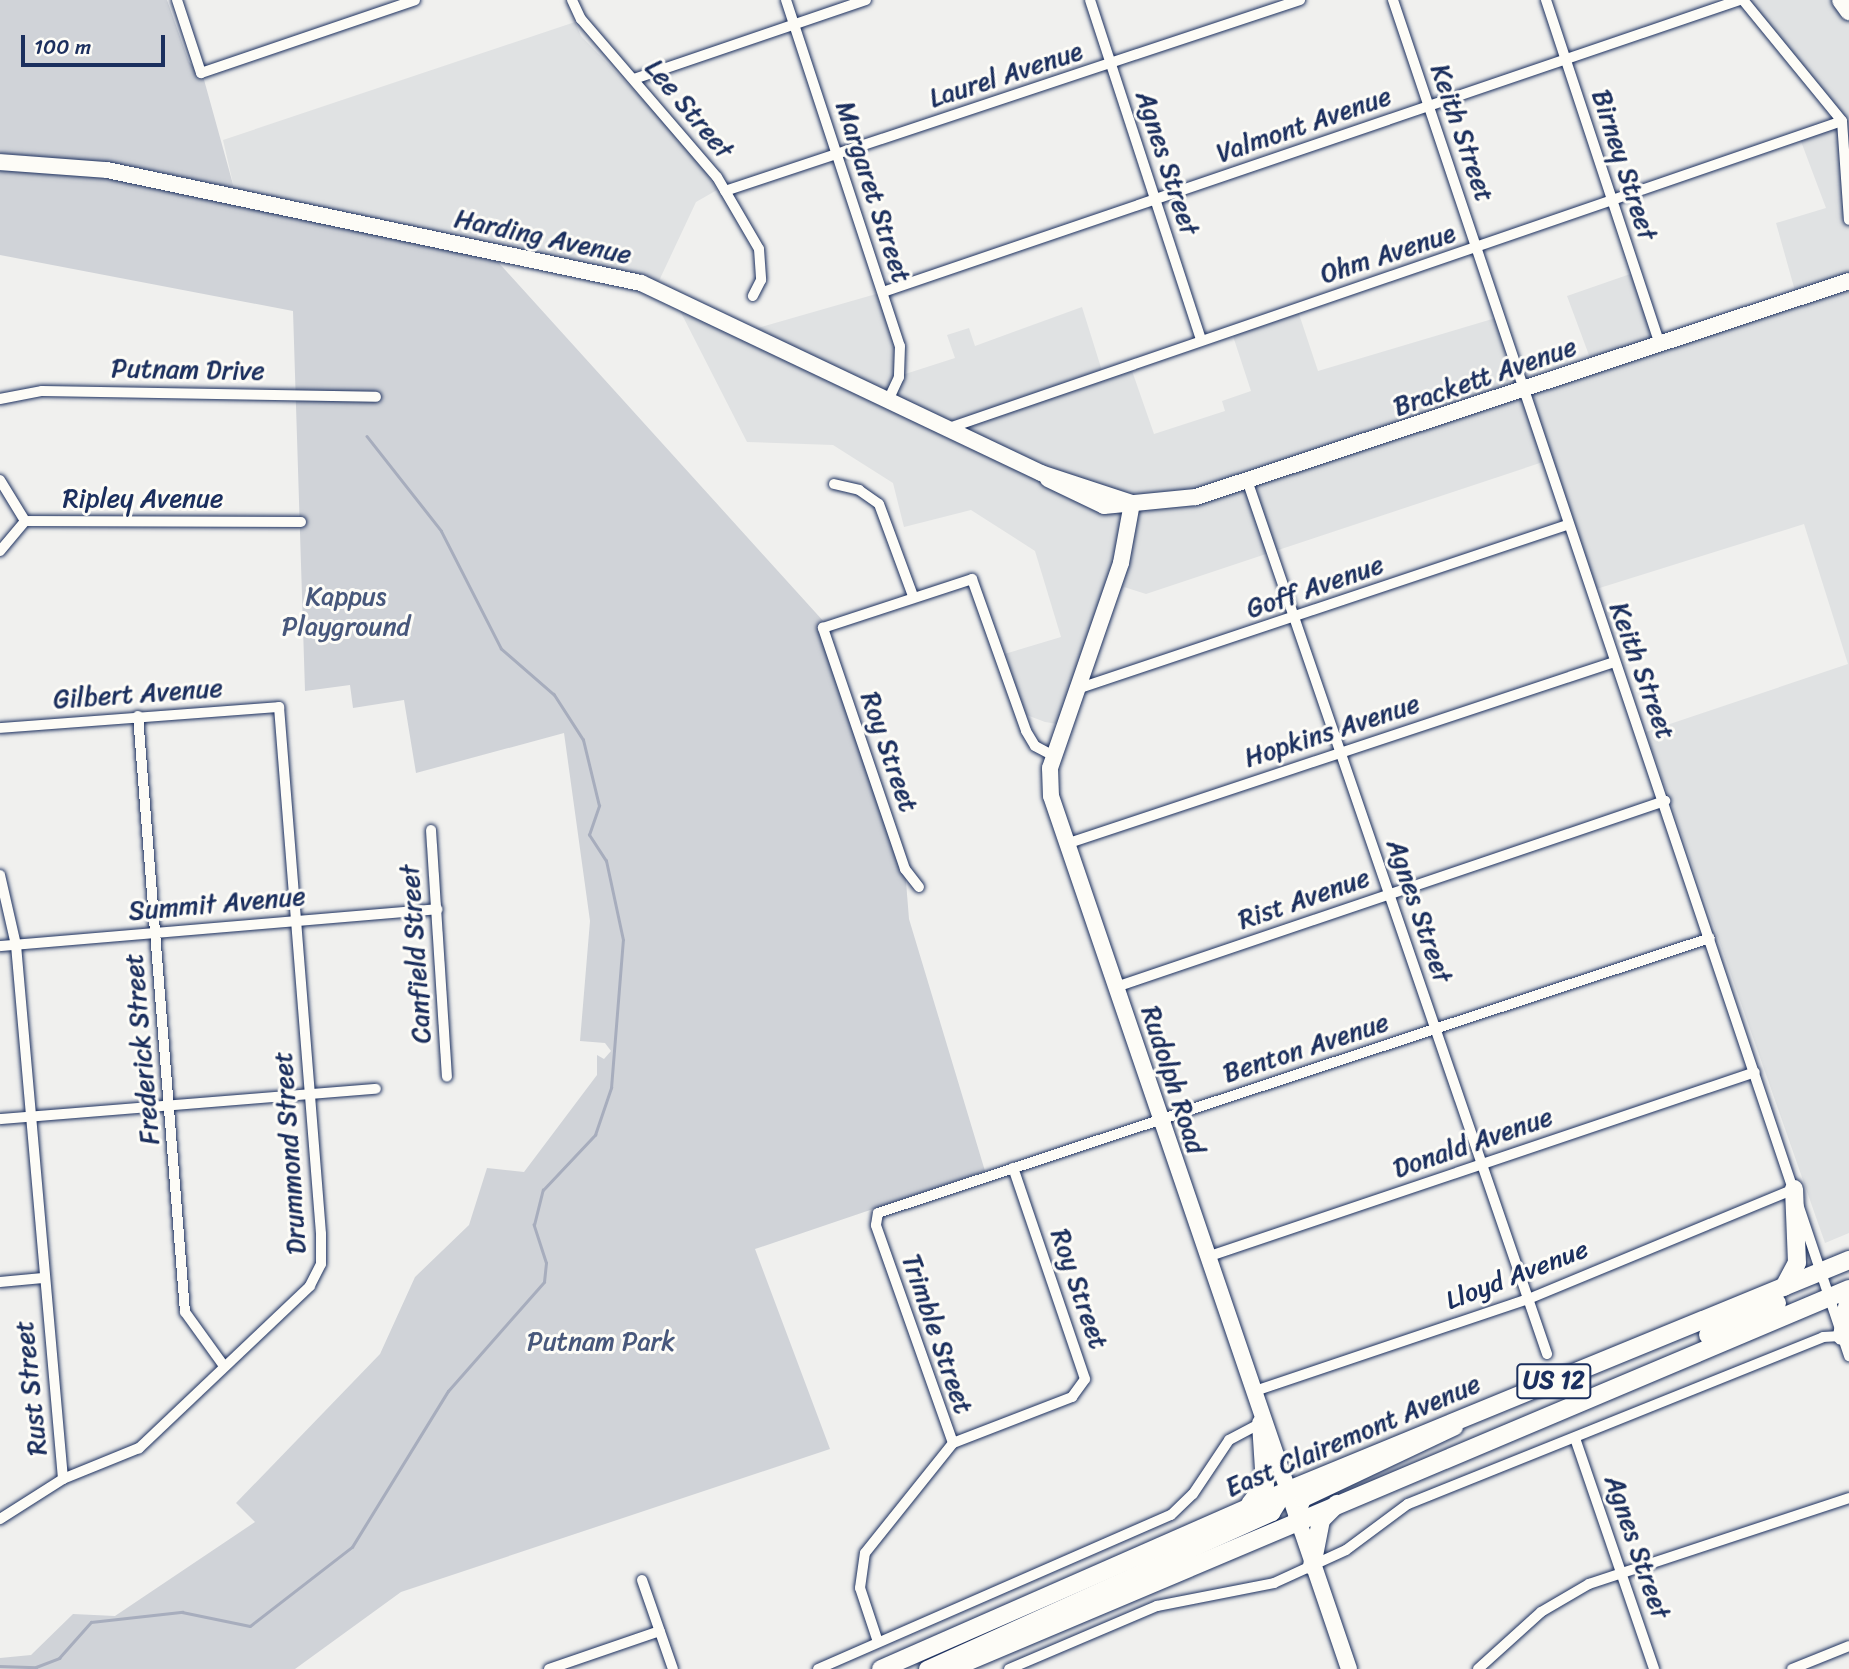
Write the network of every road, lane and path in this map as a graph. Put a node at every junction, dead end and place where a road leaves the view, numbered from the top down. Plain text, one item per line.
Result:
1 (177, 0) edge
2 (415, 0) edge
3 (572, 0) edge
4 (786, 0) edge
5 (866, 0) edge
6 (1090, 0) edge
7 (1300, 0) edge
8 (1393, 0) edge
9 (1546, 0) edge
10 (1741, 0) edge
11 (1841, 0) edge
12 (1849, 11) edge
13 (793, 24) junction
14 (1565, 60) junction
15 (1110, 64) junction
16 (634, 79) junction
17 (1429, 106) junction
18 (1842, 121) junction
19 (837, 155) junction
20 (0, 162) edge
21 (725, 191) junction
22 (1156, 199) junction
23 (1613, 202) junction
24 (1849, 220) edge
25 (1477, 248) junction
26 (1849, 281) edge
27 (883, 292) junction
28 (753, 296) dead end
29 (1201, 340) junction
30 (1660, 344) junction
31 (1523, 390) junction
32 (376, 397) dead end
33 (889, 398) junction
34 (0, 399) edge
35 (949, 428) junction
36 (0, 480) edge
37 (1248, 483) junction
38 (834, 484) dead end
39 (1132, 503) junction
40 (26, 521) junction
41 (301, 522) dead end
42 (1567, 525) junction
43 (0, 551) edge
44 (913, 596) junction
45 (1294, 619) junction
46 (1614, 662) junction
47 (1077, 690) junction
48 (279, 707) joint
49 (138, 716) junction
50 (0, 728) edge
51 (1340, 752) junction
52 (1054, 756) junction
53 (1665, 801) junction
54 (430, 830) dead end
55 (1066, 844) junction
56 (0, 875) edge
57 (919, 887) dead end
58 (1390, 894) junction
59 (437, 909) junction
60 (294, 921) junction
61 (155, 932) junction
62 (1710, 938) junction
63 (16, 945) junction
64 (0, 946) edge
65 (1116, 987) junction
66 (1436, 1030) junction
67 (1755, 1072) junction
68 (447, 1076) dead end
69 (376, 1089) dead end
70 (309, 1094) junction
71 (169, 1105) junction
72 (29, 1117) junction
73 (0, 1119) edge
74 (1160, 1120) junction
75 (1482, 1164) junction
76 (1013, 1168) junction
77 (1794, 1189) junction
78 (876, 1216) joint
79 (1207, 1256) junction
80 (1849, 1260) edge
81 (1822, 1271) junction
82 (1849, 1271) edge
83 (43, 1278) junction
84 (0, 1282) edge
85 (1784, 1287) junction
86 (1849, 1289) edge
87 (1840, 1296) edge
88 (1526, 1300) junction
89 (1846, 1336) edge
90 (1548, 1354) dead end
91 (1849, 1356) edge
92 (224, 1366) junction
93 (1252, 1392) junction
94 (1481, 1411) junction
95 (1529, 1421) junction
96 (1261, 1423) junction
97 (1576, 1441) junction
98 (953, 1443) junction
99 (62, 1479) junction
100 (1286, 1491) junction
101 (1346, 1497) junction
102 (1849, 1498) edge
103 (1238, 1512) junction
104 (1296, 1518) junction
105 (0, 1519) edge
106 (1312, 1566) junction
107 (1622, 1573) junction
108 (642, 1580) dead end
109 (660, 1631) junction
110 (878, 1642) junction
111 (1849, 1646) edge
112 (549, 1669) edge
113 (673, 1669) edge
114 (818, 1669) edge
115 (881, 1669) edge
116 (927, 1669) edge
117 (950, 1669) edge
118 (1009, 1669) edge
119 (1349, 1669) edge
120 (1478, 1669) edge
121 (1654, 1669) edge
122 (1792, 1669) edge

1 - 2 street
3 - 16 street, Lee Street
4 - 13 street, Margaret Street
5 - 13 street
6 - 15 street, Agnes Street
7 - 15 street, Laurel Avenue
8 - 17 street, Keith Street
9 - 14 street, Birney Street
10 - 14 street, Valmont Avenue
10 - 18 street
11 - 12 main road
13 - 16 street
13 - 19 street, Margaret Street
14 - 17 street, Valmont Avenue
14 - 23 street, Birney Street
15 - 19 street, Laurel Avenue
15 - 22 street, Agnes Street
16 - 21 street, Lee Street
17 - 22 street, Valmont Avenue
17 - 25 street, Keith Street
18 - 23 street, Ohm Avenue
18 - 24 street
19 - 21 street, Laurel Avenue
19 - 27 street, Margaret Street
20 - 33 main road, Harding Avenue
21 - 28 street, Lee Street
22 - 27 street, Valmont Avenue
22 - 29 street, Agnes Street
23 - 25 street, Ohm Avenue
23 - 30 street, Birney Street
25 - 29 street, Ohm Avenue
25 - 31 street, Keith Street
26 - 30 main road, Brackett Avenue
27 - 33 street, Margaret Street
29 - 35 street, Ohm Avenue
30 - 31 main road, Brackett Avenue
31 - 37 main road, Brackett Avenue
31 - 42 street, Keith Street
32 - 34 street, Putnam Drive
33 - 35 main road, Harding Avenue
35 - 39 main road, Harding Avenue
36 - 40 street
37 - 39 main road, Brackett Avenue
37 - 45 street, Agnes Street
38 - 44 street
39 - 47 main road, Rudolph Road
40 - 41 street, Ripley Avenue
40 - 43 street, Ripley Avenue
42 - 45 street, Goff Avenue
42 - 46 street, Keith Street
44 - 52 street
44 - 57 street, Roy Street
45 - 47 street, Goff Avenue
45 - 51 street, Agnes Street
46 - 51 street, Hopkins Avenue
46 - 53 street, Keith Street
47 - 52 main road, Rudolph Road
48 - 49 street, Gilbert Avenue
48 - 60 street, Drummond Street
49 - 50 street, Gilbert Avenue
49 - 61 street, Frederick Street
51 - 55 street, Hopkins Avenue
51 - 58 street, Agnes Street
52 - 55 main road, Rudolph Road
53 - 58 street, Rist Avenue
53 - 62 street, Keith Street
54 - 59 street, Canfield Street
55 - 65 main road, Rudolph Road
56 - 63 street, Rust Street
58 - 65 street, Rist Avenue
58 - 66 street, Agnes Street
59 - 60 street, Summit Avenue
59 - 68 street, Canfield Street
60 - 61 street, Summit Avenue
60 - 70 street, Drummond Street
61 - 63 street, Summit Avenue
61 - 71 street, Frederick Street
62 - 66 street, Benton Avenue
62 - 67 street, Keith Street
63 - 64 street, Summit Avenue
63 - 72 street, Rust Street
65 - 74 main road, Rudolph Road
66 - 74 street, Benton Avenue
66 - 75 street, Agnes Street
67 - 75 street, Donald Avenue
67 - 77 street, Keith Street
69 - 70 street
70 - 71 street
70 - 92 street, Drummond Street
71 - 72 street
71 - 92 street, Frederick Street
72 - 73 street
72 - 83 street, Rust Street
74 - 76 street, Benton Avenue
74 - 79 main road, Rudolph Road
75 - 79 street, Donald Avenue
75 - 88 street, Agnes Street
76 - 78 street, Benton Avenue
76 - 98 street, Roy Street
77 - 81 street, Keith Street
77 - 85 main road
77 - 88 street, Lloyd Avenue
78 - 98 street, Trimble Street
79 - 93 main road, Rudolph Road
80 - 81 main road, East Clairemont Avenue / US 12
81 - 85 main road, East Clairemont Avenue / US 12
81 - 87 street, Keith Street
81 - 95 main road
82 - 87 main road
83 - 84 street
83 - 99 street, Rust Street
85 - 94 main road, East Clairemont Avenue / US 12
86 - 87 main road, East Clairemont Avenue / US 12
87 - 89 main road
87 - 95 main road, East Clairemont Avenue / US 12
88 - 90 street, Agnes Street
88 - 93 street, Lloyd Avenue
89 - 91 street
89 - 97 street
92 - 99 street, Drummond Street
93 - 96 main road, Rudolph Road
94 - 100 main road, East Clairemont Avenue / US 12
94 - 104 main road
95 - 101 main road, East Clairemont Avenue / US 12
96 - 100 main road, Rudolph Road
96 - 103 main road
96 - 110 street
97 - 106 street
97 - 107 street, Agnes Street
98 - 110 street, Trimble Street
99 - 105 street, Drummond Street
100 - 103 main road, East Clairemont Avenue / US 12
100 - 104 main road, Rudolph Road
100 - 116 main road
101 - 104 main road, East Clairemont Avenue / US 12
101 - 106 main road
102 - 107 street
103 - 115 main road, East Clairemont Avenue / US 12
104 - 106 main road, Rudolph Road
104 - 117 main road, East Clairemont Avenue / US 12
106 - 118 street
106 - 119 main road, Rudolph Road
107 - 120 street
107 - 121 street, Agnes Street
108 - 109 street
109 - 112 street
109 - 113 street
110 - 114 street
111 - 122 street

